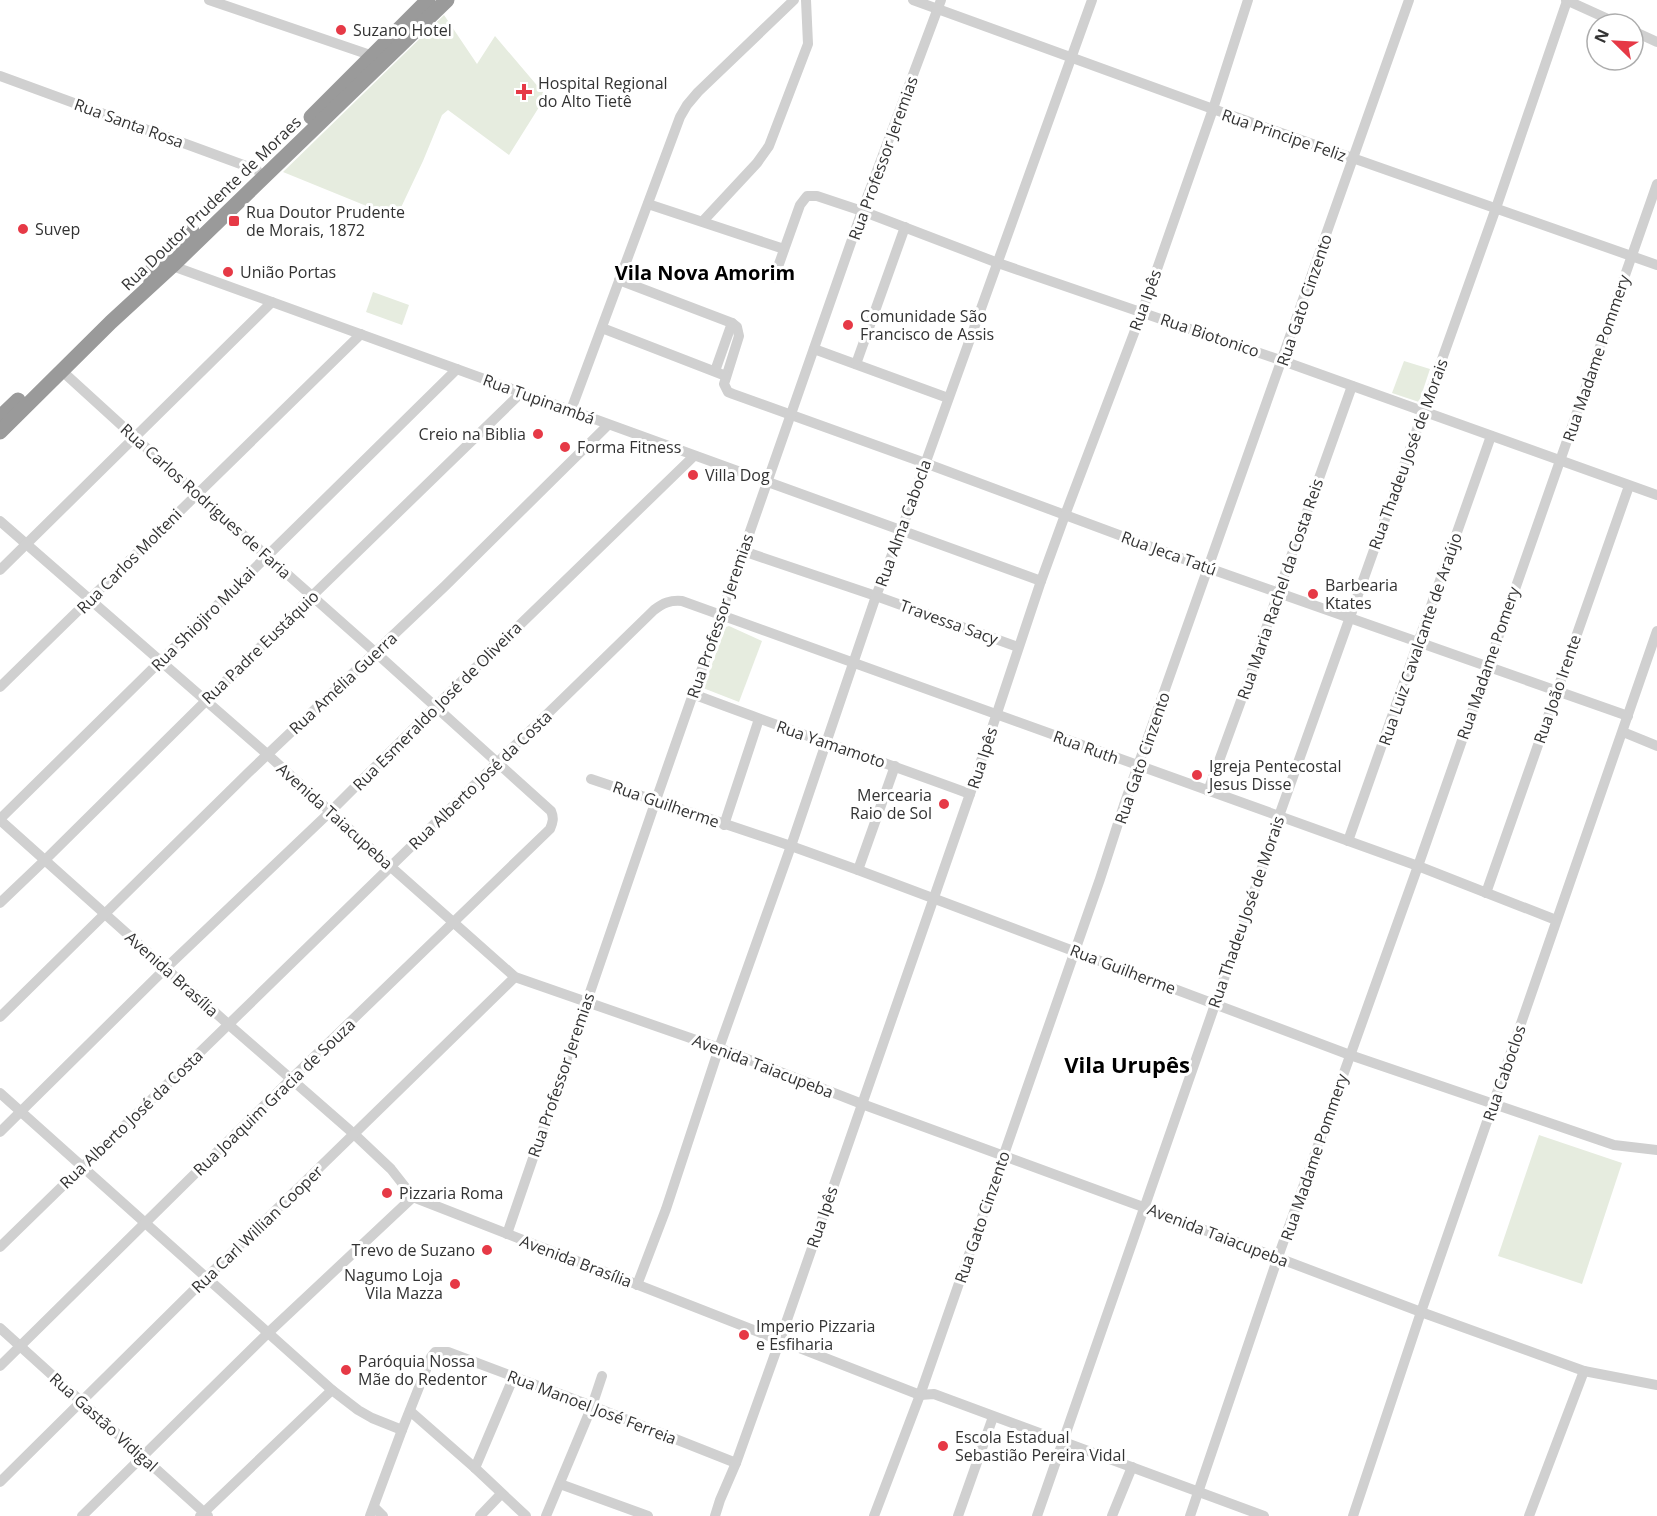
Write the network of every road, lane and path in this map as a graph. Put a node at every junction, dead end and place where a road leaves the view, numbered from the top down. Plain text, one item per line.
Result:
1 (208, 0) edge
2 (428, 0) edge
3 (447, 0) edge
4 (794, 0) edge
5 (806, 0) edge
6 (913, 0) edge
7 (1092, 0) edge
8 (1248, 0) edge
9 (1409, 0) edge
10 (1567, 0) edge
11 (939, 5) edge
12 (1593, 12) edge
13 (373, 56) junction
14 (1072, 58) junction
15 (0, 76) edge
16 (1213, 109) junction
17 (1353, 159) junction
18 (257, 170) junction
19 (1657, 184) edge
20 (648, 204) junction
21 (1496, 208) junction
22 (862, 210) junction
23 (704, 221) junction
24 (905, 227) junction
25 (784, 249) junction
26 (1632, 256) junction
27 (998, 263) junction
28 (166, 264) junction
29 (1657, 265) edge
30 (774, 278) dead end
31 (619, 280) junction
32 (139, 282) junction
33 (272, 302) junction
34 (1142, 312) junction
35 (111, 322) junction
36 (602, 328) junction
37 (361, 334) junction
38 (814, 349) junction
39 (1283, 361) junction
40 (855, 364) junction
41 (457, 369) junction
42 (62, 371) junction
43 (720, 374) junction
44 (1352, 386) junction
45 (521, 393) junction
46 (948, 398) junction
47 (571, 410) junction
48 (1423, 411) junction
49 (791, 414) junction
50 (0, 417) edge
51 (608, 425) junction
52 (0, 432) edge
53 (1491, 436) junction
54 (135, 437) junction
55 (694, 456) junction
56 (1559, 461) junction
57 (925, 463) junction
58 (767, 482) junction
59 (1629, 486) junction
60 (197, 494) junction
61 (1657, 495) edge
62 (1065, 515) junction
63 (0, 521) edge
64 (901, 531) junction
65 (26, 545) junction
66 (743, 551) junction
67 (266, 556) junction
68 (1208, 568) junction
69 (0, 570) edge
70 (1041, 581) junction
71 (1278, 592) junction
72 (312, 596) junction
73 (876, 596) junction
74 (90, 600) junction
75 (682, 601) joint
76 (721, 615) junction
77 (1349, 617) junction
78 (1657, 632) edge
79 (1419, 642) junction
80 (1018, 647) junction
81 (375, 652) junction
82 (160, 661) junction
83 (854, 662) junction
84 (1487, 666) junction
85 (0, 687) edge
86 (1556, 690) junction
87 (693, 694) junction
88 (206, 700) junction
89 (435, 707) junction
90 (997, 714) junction
91 (1628, 716) junction
92 (759, 719) junction
93 (1623, 732) junction
94 (826, 741) junction
95 (1657, 746) edge
96 (267, 754) junction
97 (496, 763) junction
98 (895, 766) junction
99 (1138, 766) junction
100 (591, 779) dead end
101 (1208, 791) junction
102 (970, 794) junction
103 (656, 801) junction
104 (330, 812) junction
105 (1279, 816) junction
106 (0, 819) edge
107 (724, 825) junction
108 (550, 829) joint
109 (1348, 841) junction
110 (791, 846) junction
111 (45, 860) junction
112 (391, 867) junction
113 (1418, 867) junction
114 (858, 870) junction
115 (1486, 892) junction
116 (933, 898) junction
117 (0, 903) edge
118 (105, 913) junction
119 (1557, 920) junction
120 (453, 923) junction
121 (1074, 951) junction
122 (166, 968) junction
123 (515, 977) junction
124 (587, 1001) junction
125 (1215, 1005) junction
126 (0, 1017) edge
127 (228, 1024) junction
128 (719, 1048) junction
129 (1350, 1055) junction
130 (291, 1079) junction
131 (0, 1093) edge
132 (862, 1104) junction
133 (1494, 1104) junction
134 (21, 1112) junction
135 (0, 1132) edge
136 (354, 1134) junction
137 (1657, 1150) edge
138 (1004, 1155) junction
139 (83, 1167) junction
140 (412, 1197) junction
141 (1145, 1207) junction
142 (145, 1222) junction
143 (507, 1234) junction
144 (0, 1247) edge
145 (1278, 1257) junction
146 (207, 1277) junction
147 (637, 1285) junction
148 (1421, 1312) junction
149 (0, 1328) edge
150 (268, 1333) junction
151 (780, 1340) junction
152 (21, 1347) junction
153 (0, 1366) edge
154 (1584, 1371) junction
155 (514, 1376) junction
156 (602, 1376) dead end
157 (1657, 1385) edge
158 (332, 1390) junction
159 (920, 1395) junction
160 (81, 1402) junction
161 (592, 1406) junction
162 (410, 1411) junction
163 (993, 1417) junction
164 (402, 1430) junction
165 (1064, 1442) junction
166 (142, 1457) junction
167 (736, 1463) junction
168 (1132, 1467) junction
169 (475, 1468) junction
170 (0, 1482) edge
171 (560, 1484) junction
172 (1199, 1492) junction
173 (501, 1494) junction
174 (372, 1512) edge
175 (204, 1515) edge
176 (82, 1516) edge
177 (383, 1516) edge
178 (480, 1516) edge
179 (526, 1516) edge
180 (546, 1516) edge
181 (648, 1516) edge
182 (715, 1516) edge
183 (874, 1516) edge
184 (958, 1516) edge
185 (1037, 1516) edge
186 (1113, 1516) edge
187 (1190, 1516) edge
188 (1264, 1516) edge
189 (1353, 1516) edge
190 (1529, 1516) edge

1 - 13 street
2 - 13 highway, Rua Doutor Prudente de Moraes
3 - 28 highway, Rua Doutor Prudente de Moraes
4 - 20 street
5 - 23 street
6 - 11 street, Rua Principe Feliz
7 - 14 street, Rua Alma Cabocla
8 - 16 street, Rua Ipês
9 - 17 street, Rua Gato Cinzento
10 - 12 street
10 - 21 street, Rua Thadeu José de Morais
11 - 14 street, Rua Principe Feliz
11 - 22 street, Rua Professor Jeremias
13 - 18 highway, Rua Doutor Prudente de Moraes
14 - 16 street, Rua Principe Feliz
14 - 27 street, Rua Alma Cabocla
15 - 18 street, Rua Santa Rosa
16 - 17 street, Rua Principe Feliz
16 - 34 street, Rua Ipês
17 - 21 street, Rua Principe Feliz
17 - 39 street, Rua Gato Cinzento
18 - 28 highway, Rua Doutor Prudente de Moraes
19 - 26 street
20 - 23 street
20 - 31 street
21 - 26 street, Rua Principe Feliz
21 - 48 street, Rua Thadeu José de Morais
22 - 24 street, Rua Biotonico
22 - 25 street, Rua Biotonico
22 - 38 street, Rua Professor Jeremias
23 - 25 street
24 - 27 street, Rua Biotonico
24 - 40 street
25 - 30 street
26 - 29 street, Rua Principe Feliz
26 - 56 street, Rua Madame Pommery
27 - 34 street, Rua Biotonico
27 - 46 street, Rua Alma Cabocla
28 - 32 highway, Rua Doutor Prudente de Moraes
28 - 33 street, Rua Tupinambá
28 - 35 highway, Rua Doutor Prudente de Moraes
31 - 36 street
31 - 43 street
32 - 35 highway
32 - 50 highway, Rua Doutor Prudente de Moraes
33 - 37 street, Rua Tupinambá
33 - 54 street
34 - 39 street, Rua Biotonico
34 - 62 street, Rua Ipês
35 - 42 highway, Rua Doutor Prudente de Moraes
36 - 43 street
36 - 47 street
37 - 41 street, Rua Tupinambá
37 - 60 street, Rua Carlos Molteni
38 - 40 street
38 - 49 street, Rua Professor Jeremias
39 - 44 street, Rua Biotonico
39 - 68 street, Rua Gato Cinzento
40 - 46 street
41 - 45 street, Rua Tupinambá
41 - 67 street, Rua Shiojiro Mukai
42 - 52 highway, Rua Doutor Prudente de Moraes
42 - 54 street, Rua Carlos Rodrigues de Faria
43 - 49 street, Rua Jeca Tatú
44 - 48 street, Rua Biotonico
44 - 71 street, Rua Maria Rachel da Costa Reis
45 - 47 street, Rua Tupinambá
45 - 72 street, Rua Padre Eustáquio
46 - 57 street, Rua Alma Cabocla
47 - 51 street, Rua Tupinambá
48 - 53 street, Rua Biotonico
48 - 77 street, Rua Thadeu José de Morais
49 - 57 street, Rua Jeca Tatú
49 - 58 street, Rua Professor Jeremias
51 - 55 street, Rua Tupinambá
51 - 81 street, Rua Amélia Guerra
53 - 56 street, Rua Biotonico
53 - 79 street, Rua Luiz Cavalcante de Araújo
54 - 60 street, Rua Carlos Rodrigues de Faria
54 - 65 street
55 - 58 street, Rua Tupinambá
55 - 89 street, Rua Esmeraldo José de Oliveira
56 - 59 street, Rua Biotonico
56 - 84 street, Rua Madame Pomery
57 - 62 street, Rua Jeca Tatú
57 - 64 street, Rua Alma Cabocla
58 - 64 street, Rua Tupinambá
58 - 66 street, Rua Professor Jeremias
59 - 61 street, Rua Biotonico
59 - 86 street, Rua João Irente
60 - 67 street, Rua Carlos Rodrigues de Faria
60 - 74 street, Rua Carlos Molteni
62 - 68 street, Rua Jeca Tatú
62 - 70 street, Rua Ipês
63 - 65 street, Avenida Taiacupeba
64 - 70 street, Rua Tupinambá
64 - 73 street, Rua Alma Cabocla
65 - 69 street
65 - 74 street, Avenida Taiacupeba
66 - 73 street, Travessa Sacy
66 - 76 street, Rua Professor Jeremias
67 - 72 street, Rua Carlos Rodrigues de Faria
67 - 82 street, Rua Shiojiro Mukai
68 - 71 street, Rua Jeca Tatú
68 - 99 street, Rua Gato Cinzento
70 - 80 street, Rua Ipês
71 - 77 street, Rua Jeca Tatú
71 - 101 street, Rua Maria Rachel da Costa Reis
72 - 81 street, Rua Carlos Rodrigues de Faria
72 - 88 street, Rua Padre Eustáquio
73 - 80 street, Travessa Sacy
73 - 83 street, Rua Alma Cabocla
74 - 82 street, Avenida Taiacupeba
74 - 85 street, Rua Carlos Molteni
75 - 76 street, Rua Ruth
75 - 97 street, Rua Alberto José da Costa
76 - 83 street, Rua Ruth
76 - 87 street, Rua Professor Jeremias
77 - 79 street, Rua Jeca Tatú
77 - 105 street, Rua Thadeu José de Morais
78 - 91 street, Rua Caboclos
79 - 84 street, Rua Jeca Tatú
79 - 109 street, Rua Luiz Cavalcante de Araújo
80 - 90 street, Rua Ipês
81 - 89 street, Rua Carlos Rodrigues de Faria
81 - 96 street, Rua Amélia Guerra
82 - 88 street, Avenida Taiacupeba
82 - 106 street, Rua Shiojiro Mukai
83 - 90 street, Rua Ruth
83 - 94 street, Rua Alma Cabocla
84 - 86 street, Rua Jeca Tatú
84 - 113 street, Rua Madame Pomery
86 - 91 street, Rua Jeca Tatú
86 - 115 street, Rua João Irente
87 - 92 street, Rua Yamamoto
87 - 103 street, Rua Professor Jeremias
88 - 96 street, Avenida Taiacupeba
88 - 111 street, Rua Padre Eustáquio
89 - 97 street, Rua Carlos Rodrigues de Faria
89 - 104 street, Rua Esmeraldo José de Oliveira
90 - 99 street, Rua Ruth
90 - 102 street, Rua Ipês
91 - 93 street, Rua Caboclos
92 - 94 street, Rua Yamamoto
92 - 107 street
93 - 95 street
93 - 119 street, Rua Caboclos
94 - 98 street, Rua Yamamoto
94 - 110 street, Rua Alma Cabocla
96 - 104 street, Avenida Taiacupeba
96 - 118 street, Rua Amélia Guerra
97 - 108 street, Rua Carlos Rodrigues de Faria
97 - 112 street, Rua Alberto José da Costa
98 - 102 street, Rua Yamamoto
98 - 114 street
99 - 101 street, Rua Ruth
99 - 121 street, Rua Gato Cinzento
100 - 103 street, Rua Guilherme
101 - 105 street, Rua Ruth
102 - 116 street, Rua Ipês
103 - 107 street, Rua Guilherme
103 - 124 street, Rua Professor Jeremias
104 - 112 street, Avenida Taiacupeba
104 - 122 street, Rua Esmeraldo José de Oliveira
105 - 109 street, Rua Ruth
105 - 125 street, Rua Thadeu José de Morais
106 - 111 street, Avenida Brasília
107 - 110 street, Rua Guilherme
108 - 120 street, Rua Joaquim Gracia de Souza
109 - 113 street, Rua Ruth
110 - 114 street, Rua Guilherme
110 - 128 street, Rua Alma Cabocla
111 - 117 street, Rua Padre Eustáquio
111 - 118 street, Avenida Brasília
112 - 120 street, Avenida Taiacupeba
112 - 127 street, Rua Alberto José da Costa
113 - 115 street, Rua Ruth
113 - 129 street, Rua Madame Pommery
114 - 116 street, Rua Guilherme
115 - 119 street, Rua Ruth
116 - 121 street, Rua Guilherme
116 - 132 street, Rua Ipês
118 - 122 street, Avenida Brasília
118 - 126 street, Rua Amélia Guerra
119 - 133 street, Rua Caboclos
120 - 123 street, Avenida Taiacupeba
120 - 130 street, Rua Joaquim Gracia de Souza
121 - 125 street, Rua Guilherme
121 - 138 street, Rua Gato Cinzento
122 - 127 street, Avenida Brasília
122 - 134 street, Rua Esmeraldo José de Oliveira
123 - 124 street, Avenida Taiacupeba
123 - 136 street, Rua Carl Willian Cooper
124 - 128 street, Avenida Taiacupeba
124 - 143 street, Rua Professor Jeremias
125 - 129 street, Rua Guilherme
125 - 141 street, Rua Thadeu José de Morais
127 - 130 street, Avenida Brasília
127 - 139 street, Rua Alberto José da Costa
128 - 132 street, Avenida Taiacupeba
128 - 147 street, Rua Alma Cabocla
129 - 133 street, Rua Guilherme
129 - 145 street, Rua Madame Pommery
130 - 136 street, Avenida Brasília
130 - 142 street, Rua Joaquim Gracia de Souza
131 - 134 street
132 - 138 street, Avenida Taiacupeba
132 - 151 street, Rua Ipês
133 - 137 street, Rua Guilherme
133 - 148 street, Rua Caboclos
134 - 135 street, Rua Esmeraldo José de Oliveira
134 - 139 street
136 - 140 street, Avenida Brasília
136 - 146 street, Rua Carl Willian Cooper
138 - 141 street, Avenida Taiacupeba
138 - 159 street, Rua Gato Cinzento
139 - 142 street
139 - 144 street, Rua Alberto José da Costa
140 - 143 street, Avenida Brasília
140 - 150 street
141 - 145 street, Avenida Taiacupeba
141 - 165 street, Rua Thadeu José de Morais
142 - 146 street
142 - 152 street, Rua Joaquim Gracia de Souza
143 - 147 street, Avenida Brasília
145 - 148 street, Avenida Taiacupeba
145 - 172 street, Rua Madame Pommery
146 - 150 street
146 - 160 street, Rua Carl Willian Cooper
147 - 151 street, Avenida Brasília
148 - 154 street, Avenida Taiacupeba
148 - 189 street, Rua Caboclos
149 - 152 street, Rua Gastão Vidigal
150 - 158 street
150 - 166 street
151 - 159 street, Avenida Brasília
151 - 167 street, Rua Ipês
152 - 153 street, Rua Joaquim Gracia de Souza
152 - 160 street, Rua Gastão Vidigal
154 - 157 street, Avenida Taiacupeba
154 - 190 street
155 - 161 street, Rua Manoel José Ferreia
155 - 162 street, Rua Manoel José Ferreia
155 - 169 street
156 - 161 street
158 - 164 street
158 - 175 street
159 - 163 street, Avenida Brasília
159 - 183 street, Rua Gato Cinzento
160 - 166 street, Rua Gastão Vidigal
160 - 170 street, Rua Carl Willian Cooper
161 - 167 street, Rua Manoel José Ferreia
161 - 171 street
162 - 164 street
162 - 169 street
163 - 165 street, Avenida Brasília
163 - 184 street
164 - 174 street
165 - 168 street, Avenida Brasília
165 - 185 street, Rua Thadeu José de Morais
166 - 175 street, Rua Gastão Vidigal
166 - 176 street
167 - 182 street, Rua Ipês
168 - 172 street, Avenida Brasília
168 - 186 street
169 - 173 street
171 - 180 street
171 - 181 street
172 - 187 street, Rua Madame Pommery
172 - 188 street, Avenida Brasília
173 - 178 street
173 - 179 street
174 - 177 street

